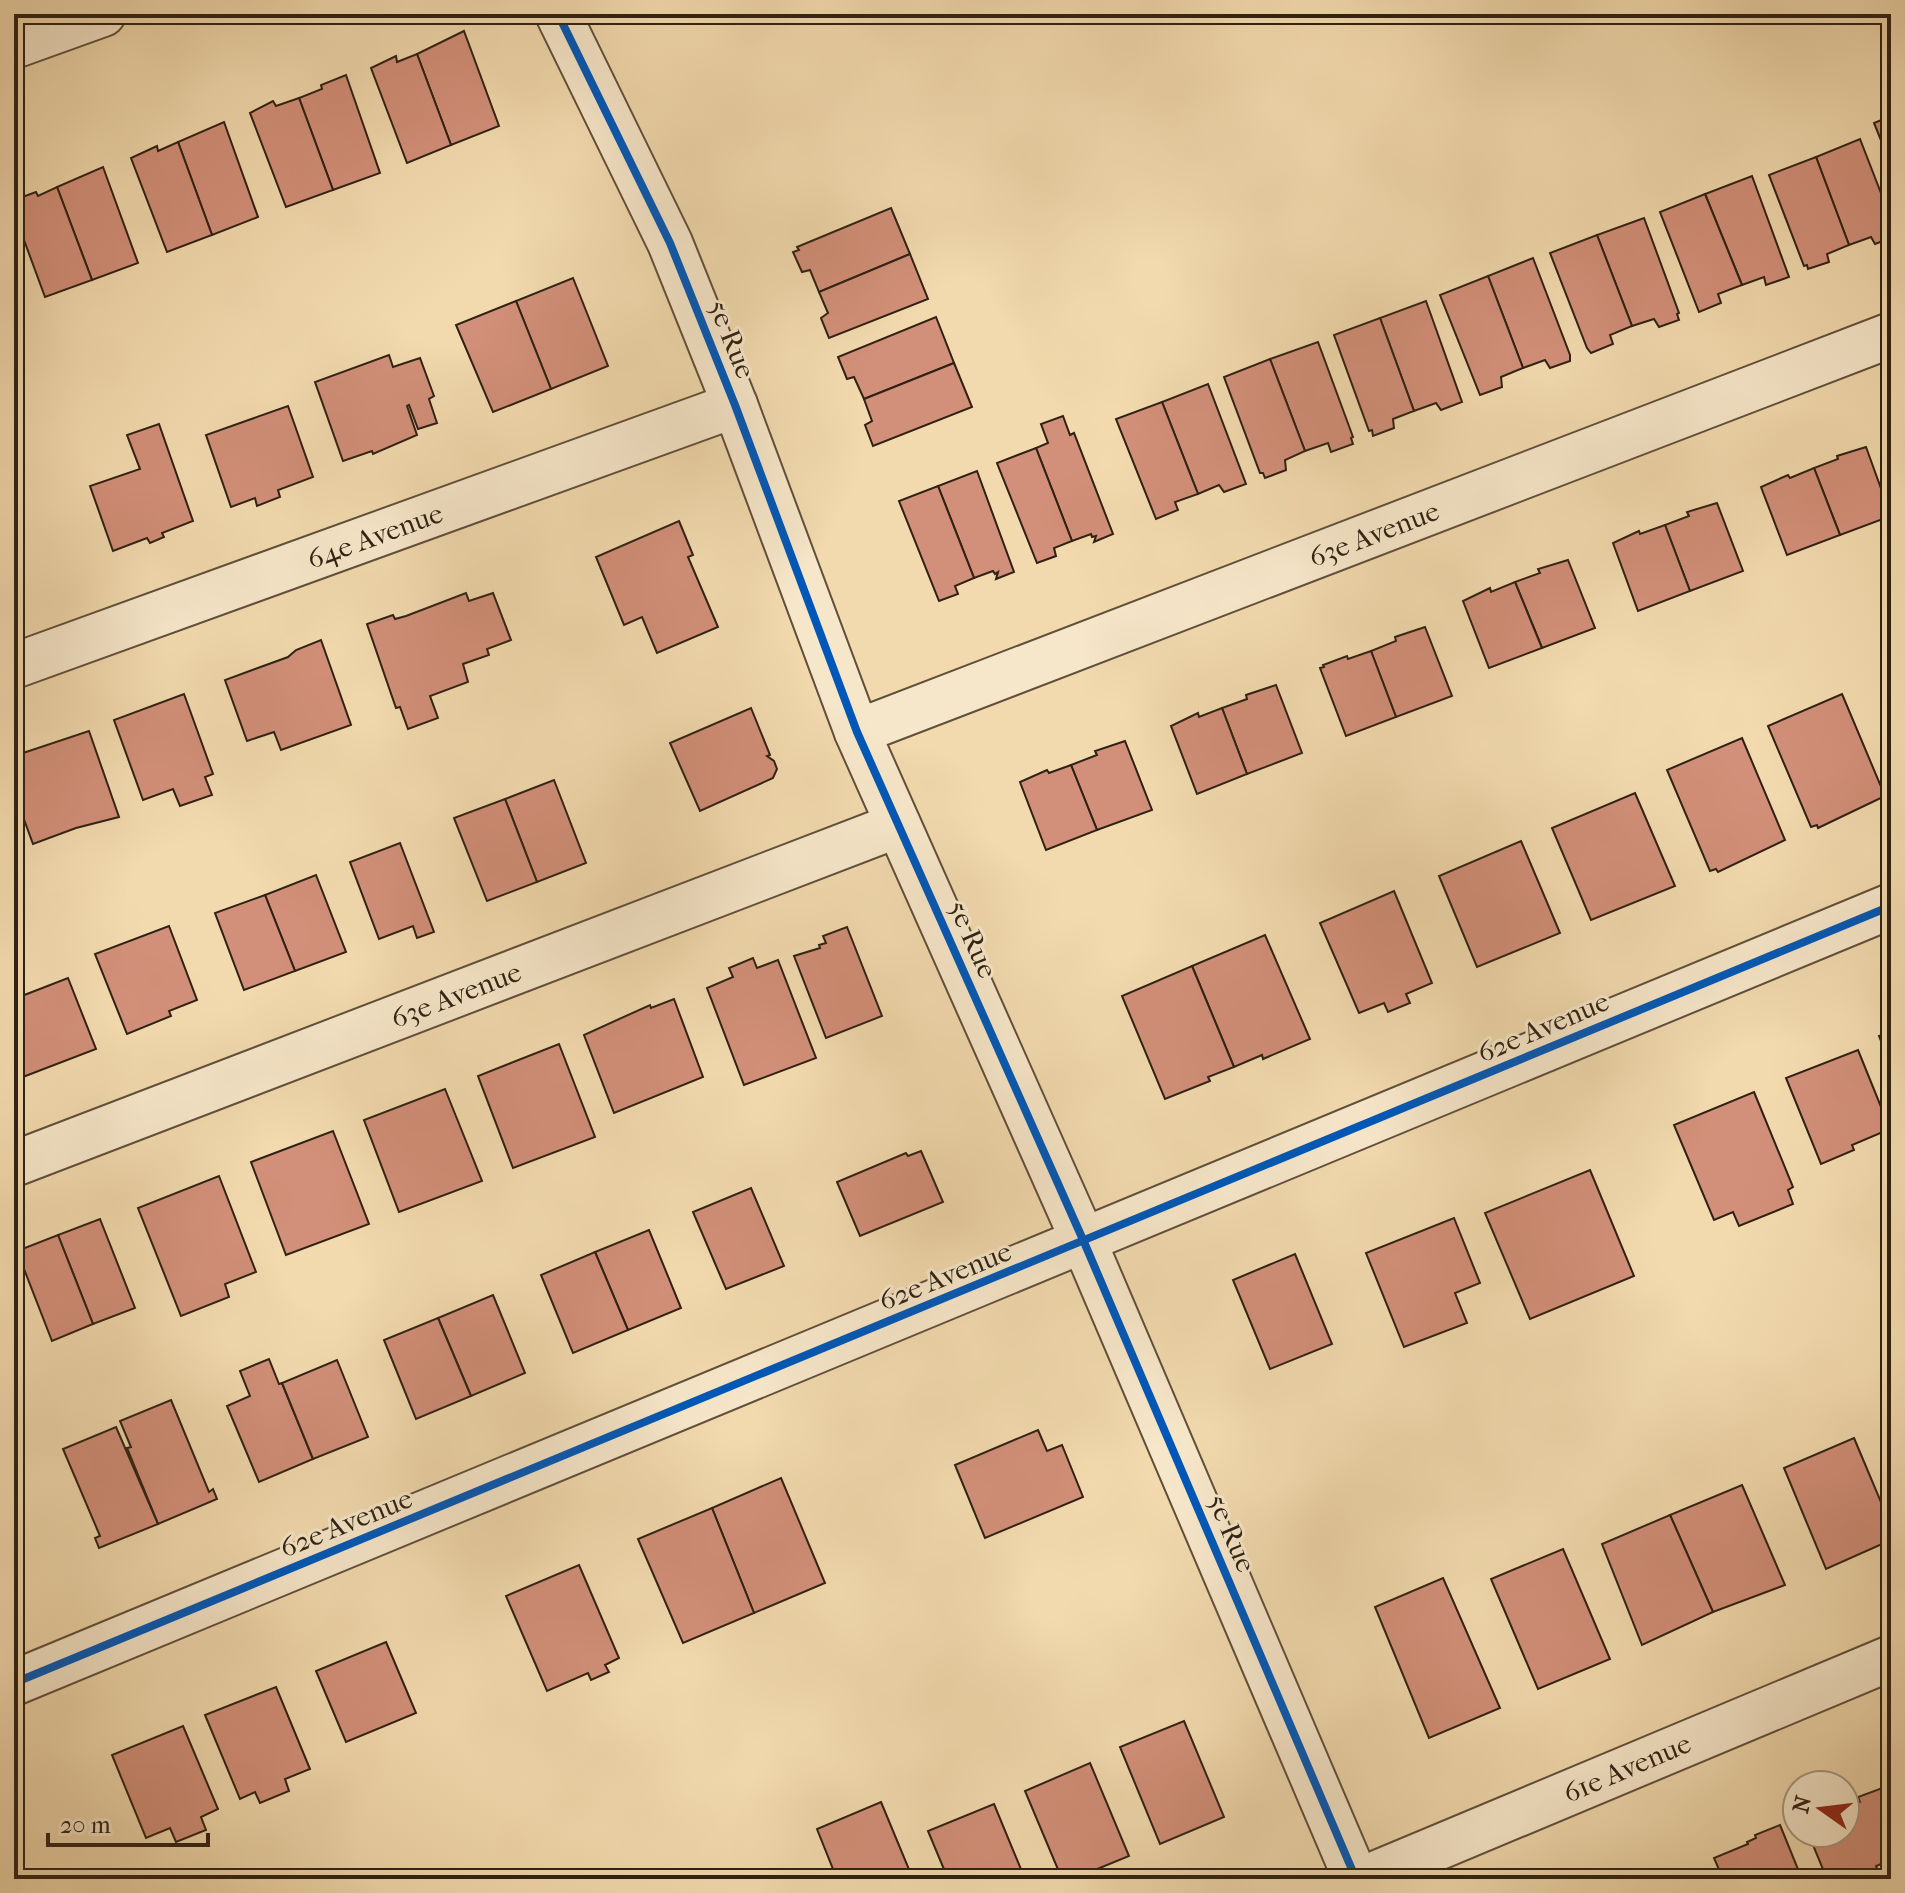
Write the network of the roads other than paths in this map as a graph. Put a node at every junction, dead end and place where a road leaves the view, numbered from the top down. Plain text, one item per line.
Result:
1 (103, 14) edge
2 (558, 14) edge
3 (14, 46) edge
4 (1891, 335) edge
5 (735, 405) junction
6 (14, 666) edge
7 (857, 732) junction
8 (898, 825) junction
9 (1891, 906) edge
10 (14, 1164) edge
11 (1084, 1242) junction
12 (1891, 1658) edge
13 (14, 1683) edge
14 (1356, 1879) edge
15 (1363, 1879) edge

1 - 3 street
2 - 5 street, 5e Rue
4 - 7 street, 63e Avenue
5 - 6 street, 64e Avenue
5 - 7 street, 5e Rue
7 - 8 street, 5e Rue
8 - 10 street, 63e Avenue
8 - 11 street, 5e Rue
9 - 11 street, 62e Avenue
11 - 13 street, 62e Avenue
11 - 14 street, 5e Rue
12 - 15 street, 61e Avenue

